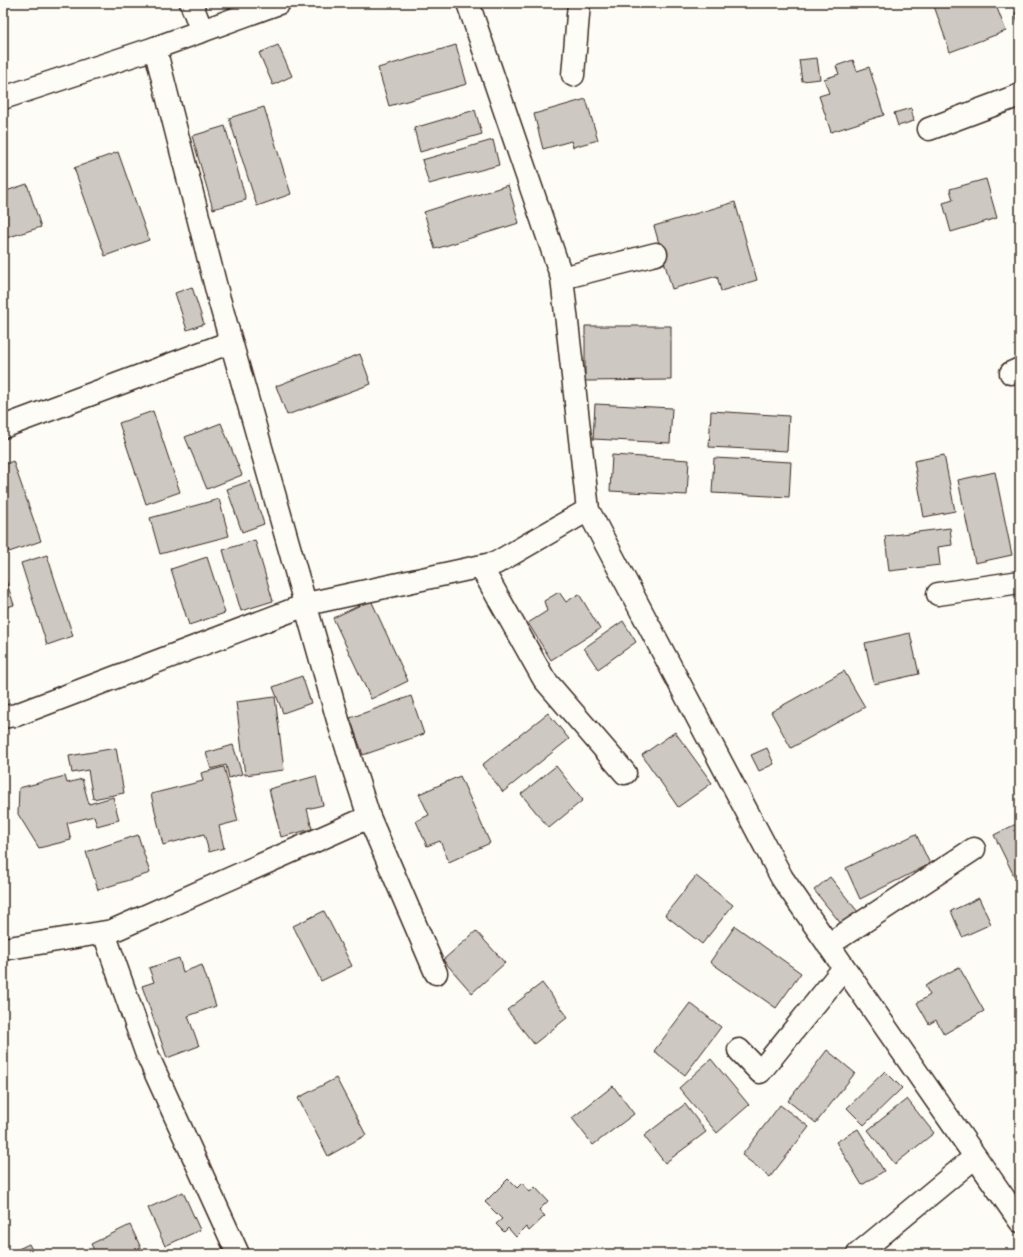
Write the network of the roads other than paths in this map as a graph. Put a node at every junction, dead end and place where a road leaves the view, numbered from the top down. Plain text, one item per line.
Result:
1 (191, 3) edge
2 (279, 3) edge
3 (468, 3) edge
4 (579, 3) edge
5 (202, 31) junction
6 (155, 48) junction
7 (573, 75) dead end
8 (1020, 95) edge
9 (3, 98) edge
10 (929, 129) dead end
11 (656, 254) dead end
12 (562, 278) junction
13 (231, 342) junction
14 (3, 427) edge
15 (588, 510) junction
16 (481, 567) junction
17 (1020, 582) edge
18 (938, 594) dead end
19 (306, 606) junction
20 (3, 717) edge
21 (626, 773) dead end
22 (368, 817) junction
23 (974, 849) dead end
24 (104, 933) junction
25 (828, 945) junction
26 (3, 949) edge
27 (844, 968) junction
28 (436, 973) dead end
29 (739, 1050) dead end
30 (975, 1157) junction
31 (1020, 1221) edge
32 (238, 1254) edge
33 (858, 1254) edge

1 - 5 street
2 - 5 street
3 - 12 street
4 - 7 street
5 - 6 street
6 - 9 street
6 - 13 street
8 - 10 street
11 - 12 street
12 - 15 street
13 - 14 street
13 - 19 street
15 - 16 street
15 - 25 street
16 - 19 street
16 - 21 street
17 - 18 street
19 - 20 street
19 - 22 street
22 - 24 street
22 - 28 street
23 - 25 street
24 - 26 street
24 - 32 street
25 - 27 street
27 - 29 street
27 - 30 street
30 - 31 street
30 - 33 street

